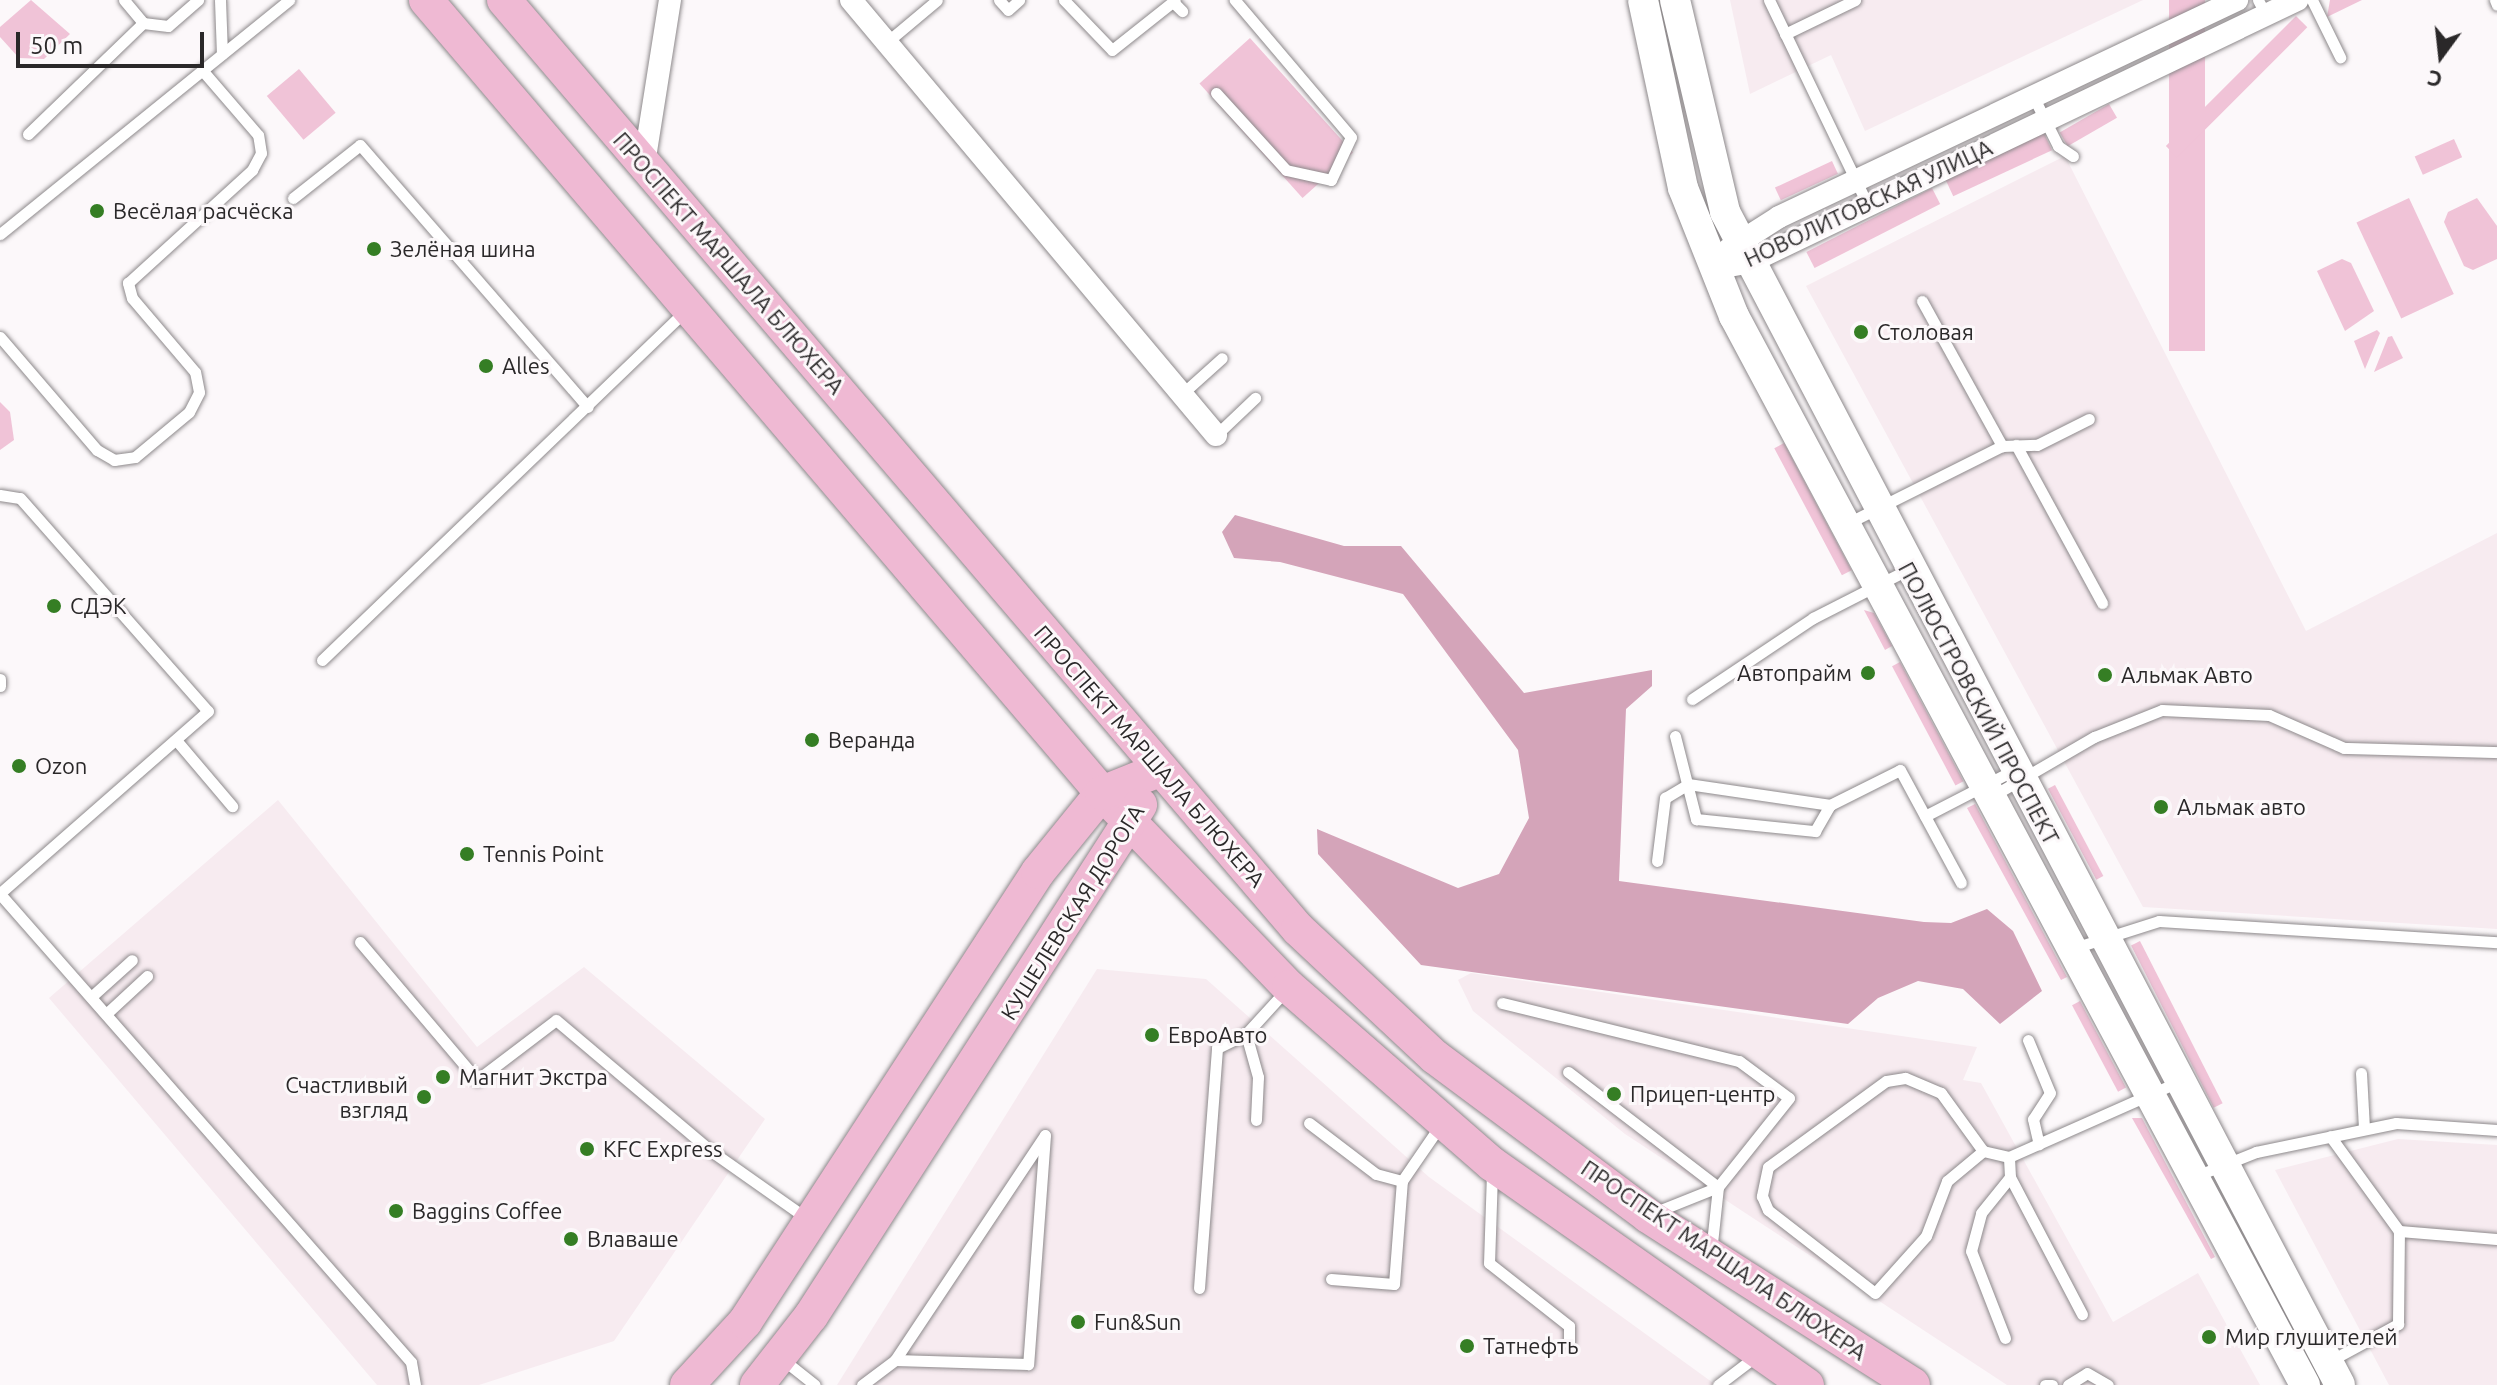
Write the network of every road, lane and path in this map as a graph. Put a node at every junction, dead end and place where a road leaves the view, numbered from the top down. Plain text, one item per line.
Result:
1 (124, 0) edge
2 (198, 0) edge
3 (220, 0) edge
4 (289, 0) edge
5 (426, 0) edge
6 (504, 0) edge
7 (670, 0) edge
8 (851, 0) edge
9 (937, 0) edge
10 (999, 0) edge
11 (1019, 0) edge
12 (1064, 0) edge
13 (1235, 0) edge
14 (1643, 0) edge
15 (1675, 0) edge
16 (1769, 0) edge
17 (1855, 0) edge
18 (2237, 0) edge
19 (2297, 0) edge
20 (2312, 0) edge
21 (1174, 1) edge
22 (2262, 8) edge
23 (1182, 11) dead end
24 (143, 23) junction
25 (1785, 34) junction
26 (887, 42) junction
27 (222, 54) junction
28 (2340, 57) dead end
29 (2102, 64) junction
30 (202, 70) junction
31 (2113, 87) junction
32 (1216, 93) dead end
33 (2033, 96) junction
34 (2045, 120) junction
35 (28, 134) dead end
36 (2073, 156) dead end
37 (644, 164) junction
38 (1855, 181) junction
39 (293, 198) dead end
40 (1867, 204) junction
41 (0, 234) edge
42 (1744, 250) junction
43 (1712, 269) junction
44 (1922, 301) dead end
45 (691, 305) junction
46 (0, 337) edge
47 (1222, 358) dead end
48 (1183, 393) junction
49 (1255, 398) dead end
50 (588, 407) junction
51 (2089, 419) dead end
52 (1216, 435) joint
53 (2016, 445) junction
54 (2002, 446) junction
55 (0, 495) edge
56 (1877, 508) junction
57 (1847, 523) junction
58 (1909, 569) junction
59 (1880, 584) junction
60 (2102, 603) dead end
61 (322, 660) dead end
62 (0, 679) edge
63 (0, 686) edge
64 (1692, 699) dead end
65 (1675, 736) dead end
66 (176, 740) junction
67 (2497, 752) edge
68 (1159, 770) junction
69 (2017, 775) junction
70 (1688, 784) junction
71 (1989, 790) junction
72 (1102, 793) junction
73 (1830, 805) junction
74 (232, 806) dead end
75 (1925, 816) junction
76 (1130, 824) junction
77 (1657, 861) dead end
78 (1961, 883) dead end
79 (0, 894) edge
80 (2101, 935) junction
81 (360, 942) dead end
82 (2497, 942) edge
83 (2074, 948) junction
84 (132, 960) dead end
85 (147, 976) dead end
86 (1289, 987) junction
87 (91, 997) junction
88 (1502, 1003) dead end
89 (106, 1014) junction
90 (1246, 1034) junction
91 (2028, 1040) dead end
92 (1568, 1072) dead end
93 (2361, 1073) dead end
94 (2179, 1081) junction
95 (2152, 1096) junction
96 (1256, 1120) dead end
97 (1309, 1123) dead end
98 (1441, 1124) junction
99 (2364, 1129) junction
100 (2497, 1130) edge
101 (2330, 1136) junction
102 (2039, 1144) junction
103 (1983, 1151) junction
104 (2009, 1157) junction
105 (2223, 1162) junction
106 (1492, 1164) junction
107 (2010, 1177) junction
108 (2195, 1177) junction
109 (1402, 1181) junction
110 (1718, 1187) junction
111 (1648, 1216) junction
112 (812, 1222) junction
113 (2399, 1231) junction
114 (2497, 1239) edge
115 (1710, 1256) junction
116 (1331, 1279) dead end
117 (1199, 1288) dead end
118 (2082, 1314) dead end
119 (2005, 1338) dead end
120 (1569, 1343) dead end
121 (1759, 1353) junction
122 (781, 1357) junction
123 (895, 1360) junction
124 (2334, 1374) edge
125 (415, 1385) edge
126 (687, 1385) edge
127 (757, 1385) edge
128 (815, 1385) edge
129 (862, 1385) edge
130 (1718, 1385) edge
131 (1807, 1385) edge
132 (1913, 1385) edge
133 (2045, 1385) edge
134 (2052, 1385) edge
135 (2068, 1385) edge
136 (2108, 1385) edge
137 (2305, 1385) edge

1 - 24 lane
2 - 24 lane
3 - 27 lane
4 - 27 lane
5 - 45 main road
6 - 37 main road, ПРОСПЕКТ МАРШАЛА БЛЮХЕРА
7 - 37 street
8 - 26 street
9 - 26 lane
10 - 11 lane
12 - 21 lane
13 - 32 lane
14 - 43 main road, ПОЛЮСТРОВСКИЙ ПРОСПЕКТ
15 - 42 main road, ПОЛЮСТРОВСКИЙ ПРОСПЕКТ
16 - 25 lane
17 - 25 lane
18 - 29 street, НОВОЛИТОВСКАЯ УЛИЦА
19 - 22 street, НОВОЛИТОВСКАЯ УЛИЦА
20 - 28 lane
21 - 23 lane
22 - 31 street, НОВОЛИТОВСКАЯ УЛИЦА
24 - 35 lane
25 - 38 lane
26 - 48 street
27 - 30 lane
29 - 31 lane
29 - 33 street, НОВОЛИТОВСКАЯ УЛИЦА
30 - 41 lane
30 - 46 lane
31 - 34 street, НОВОЛИТОВСКАЯ УЛИЦА
33 - 34 lane
33 - 38 street, НОВОЛИТОВСКАЯ УЛИЦА
34 - 36 lane
34 - 40 street, НОВОЛИТОВСКАЯ УЛИЦА
37 - 68 main road, ПРОСПЕКТ МАРШАЛА БЛЮХЕРА
38 - 40 lane
38 - 42 street, НОВОЛИТОВСКАЯ УЛИЦА
39 - 50 lane
40 - 42 street, НОВОЛИТОВСКАЯ УЛИЦА
42 - 43 street, НОВОЛИТОВСКАЯ УЛИЦА
42 - 56 main road, ПОЛЮСТРОВСКИЙ ПРОСПЕКТ
43 - 57 main road, ПОЛЮСТРОВСКИЙ ПРОСПЕКТ
44 - 54 lane
45 - 50 lane
45 - 72 main road
47 - 48 lane
48 - 52 street
49 - 52 lane
50 - 61 lane
51 - 53 lane
53 - 54 lane
53 - 60 lane
54 - 56 lane
55 - 66 lane
56 - 57 lane
56 - 58 main road, ПОЛЮСТРОВСКИЙ ПРОСПЕКТ
57 - 59 main road, ПОЛЮСТРОВСКИЙ ПРОСПЕКТ
58 - 59 lane
58 - 69 main road, ПОЛЮСТРОВСКИЙ ПРОСПЕКТ
59 - 64 lane
59 - 71 main road, ПОЛЮСТРОВСКИЙ ПРОСПЕКТ
62 - 63 lane
65 - 70 lane
66 - 74 lane
66 - 79 lane
67 - 69 lane
68 - 72 main road, КУШЕЛЕВСКАЯ ДОРОГА
68 - 76 main road, КУШЕЛЕВСКАЯ ДОРОГА
68 - 111 main road, ПРОСПЕКТ МАРШАЛА БЛЮХЕРА
69 - 71 lane
69 - 80 main road, ПОЛЮСТРОВСКИЙ ПРОСПЕКТ
70 - 73 lane
70 - 73 lane
70 - 77 lane
71 - 75 lane
71 - 83 main road, ПОЛЮСТРОВСКИЙ ПРОСПЕКТ
72 - 76 main road
72 - 112 main road, КУШЕЛЕВСКАЯ ДОРОГА
73 - 75 lane
75 - 78 lane
76 - 86 main road
76 - 122 main road, КУШЕЛЕВСКАЯ ДОРОГА
79 - 87 lane
80 - 82 lane
80 - 83 lane
80 - 94 main road, ПОЛЮСТРОВСКИЙ ПРОСПЕКТ
81 - 112 lane
83 - 95 main road, ПОЛЮСТРОВСКИЙ ПРОСПЕКТ
84 - 87 lane
85 - 89 lane
86 - 90 lane
86 - 98 main road
87 - 89 lane
88 - 110 lane
89 - 125 lane
90 - 96 lane
90 - 117 lane
91 - 102 lane
92 - 110 lane
93 - 99 lane
94 - 95 lane
94 - 105 main road, ПОЛЮСТРОВСКИЙ ПРОСПЕКТ
95 - 102 lane
95 - 108 main road, ПОЛЮСТРОВСКИЙ ПРОСПЕКТ
97 - 109 lane
98 - 106 main road
98 - 109 lane
99 - 100 lane
99 - 101 lane
101 - 105 lane
101 - 113 lane
102 - 104 lane
103 - 103 lane
103 - 104 lane
104 - 107 lane
105 - 108 lane
105 - 124 main road, ПОЛЮСТРОВСКИЙ ПРОСПЕКТ
106 - 120 lane
106 - 121 main road
107 - 118 lane
107 - 119 lane
108 - 137 main road, ПОЛЮСТРОВСКИЙ ПРОСПЕКТ
109 - 116 lane
110 - 111 lane
110 - 115 lane
111 - 115 main road, ПРОСПЕКТ МАРШАЛА БЛЮХЕРА
112 - 126 main road, КУШЕЛЕВСКАЯ ДОРОГА
113 - 114 lane
113 - 124 lane
115 - 132 main road, ПРОСПЕКТ МАРШАЛА БЛЮХЕРА
121 - 130 lane
121 - 131 main road
122 - 127 main road, КУШЕЛЕВСКАЯ ДОРОГА
122 - 128 lane
123 - 123 lane
123 - 129 lane
133 - 134 lane
135 - 136 lane

